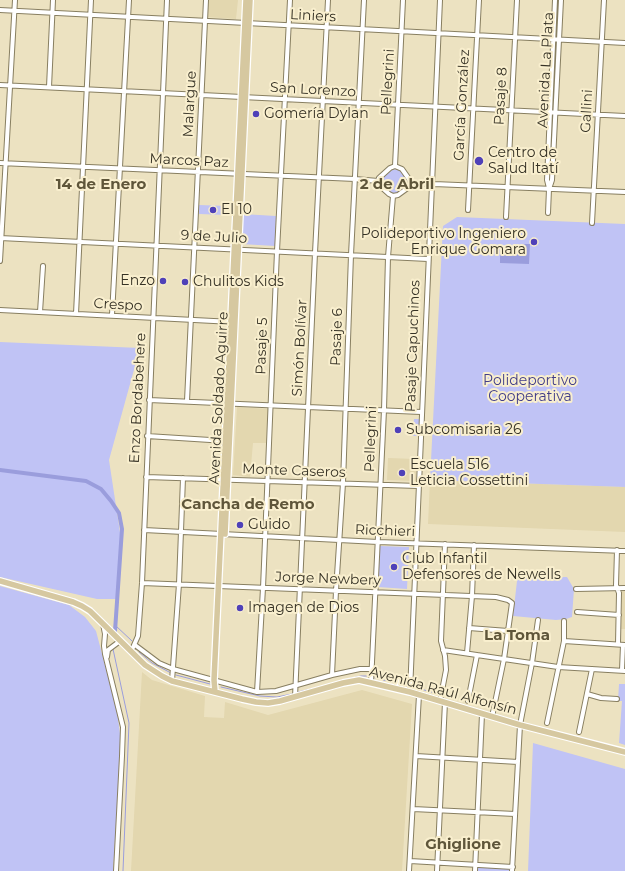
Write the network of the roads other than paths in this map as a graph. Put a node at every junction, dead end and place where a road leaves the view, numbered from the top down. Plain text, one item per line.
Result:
1 (15, 0) edge
2 (53, 0) edge
3 (90, 0) edge
4 (130, 0) edge
5 (167, 0) edge
6 (206, 0) edge
7 (246, 0) edge
8 (250, 0) edge
9 (290, 0) edge
10 (328, 0) edge
11 (364, 0) edge
12 (403, 0) edge
13 (440, 0) edge
14 (479, 0) edge
15 (516, 0) edge
16 (555, 0) edge
17 (561, 0) edge
18 (604, 0) edge
19 (0, 10) edge
20 (14, 11) junction
21 (52, 13) junction
22 (90, 15) junction
23 (128, 17) junction
24 (166, 19) junction
25 (205, 21) junction
26 (247, 23) junction
27 (288, 25) junction
28 (326, 27) junction
29 (362, 29) junction
30 (402, 32) junction
31 (439, 34) junction
32 (477, 36) junction
33 (515, 38) junction
34 (553, 40) junction
35 (559, 40) junction
36 (602, 42) junction
37 (625, 44) edge
38 (0, 85) edge
39 (10, 85) junction
40 (49, 87) junction
41 (86, 89) junction
42 (124, 91) junction
43 (162, 93) junction
44 (202, 95) junction
45 (244, 98) junction
46 (285, 100) junction
47 (323, 102) junction
48 (358, 103) junction
49 (398, 105) junction
50 (435, 107) junction
51 (473, 109) junction
52 (511, 110) junction
53 (550, 112) junction
54 (555, 113) junction
55 (598, 115) junction
56 (625, 116) edge
57 (0, 163) edge
58 (6, 163) junction
59 (396, 166) junction
60 (83, 167) junction
61 (120, 168) junction
62 (159, 170) junction
63 (198, 172) junction
64 (240, 174) junction
65 (281, 176) junction
66 (320, 177) junction
67 (355, 179) junction
68 (378, 181) junction
69 (410, 183) junction
70 (431, 184) junction
71 (469, 186) junction
72 (507, 187) junction
73 (549, 189) junction
74 (593, 191) junction
75 (625, 192) edge
76 (393, 196) junction
77 (468, 210) dead end
78 (548, 213) dead end
79 (506, 217) dead end
80 (592, 222) dead end
81 (1, 238) edge
82 (79, 242) junction
83 (116, 244) junction
84 (156, 246) junction
85 (194, 247) junction
86 (236, 249) junction
87 (277, 251) junction
88 (315, 253) junction
89 (350, 255) junction
90 (388, 257) junction
91 (428, 259) junction
92 (0, 261) edge
93 (42, 266) dead end
94 (0, 310) edge
95 (40, 312) junction
96 (76, 314) junction
97 (112, 315) junction
98 (153, 317) junction
99 (191, 319) junction
100 (233, 322) junction
101 (149, 400) junction
102 (187, 401) junction
103 (229, 404) junction
104 (271, 406) junction
105 (308, 407) junction
106 (346, 409) junction
107 (384, 410) junction
108 (421, 412) junction
109 (147, 436) junction
110 (227, 441) junction
111 (146, 477) junction
112 (183, 478) junction
113 (225, 480) junction
114 (268, 481) junction
115 (304, 482) junction
116 (343, 483) junction
117 (380, 484) junction
118 (418, 486) junction
119 (144, 530) junction
120 (181, 531) junction
121 (223, 533) junction
122 (265, 536) junction
123 (302, 538) junction
124 (339, 540) junction
125 (378, 542) junction
126 (416, 543) junction
127 (445, 544) junction
128 (474, 545) junction
129 (617, 550) junction
130 (625, 550) edge
131 (0, 581) edge
132 (142, 583) junction
133 (179, 584) junction
134 (220, 586) junction
135 (263, 588) junction
136 (617, 588) junction
137 (625, 588) edge
138 (300, 589) junction
139 (576, 589) dead end
140 (336, 591) junction
141 (376, 592) junction
142 (414, 594) junction
143 (444, 595) junction
144 (472, 596) junction
145 (577, 612) dead end
146 (619, 615) junction
147 (538, 620) dead end
148 (564, 621) dead end
149 (102, 622) junction
150 (469, 628) junction
151 (508, 631) junction
152 (116, 636) junction
153 (104, 639) junction
154 (120, 641) junction
155 (564, 641) junction
156 (622, 644) edge
157 (135, 645) junction
158 (443, 650) junction
159 (131, 652) junction
160 (467, 653) junction
161 (477, 655) junction
162 (504, 659) junction
163 (107, 660) junction
164 (532, 663) junction
165 (558, 668) junction
166 (173, 669) junction
167 (371, 670) junction
168 (592, 670) junction
169 (623, 671) edge
170 (332, 675) junction
171 (172, 681) junction
172 (371, 683) junction
173 (215, 685) junction
174 (295, 685) junction
175 (256, 692) junction
176 (410, 692) junction
177 (587, 694) junction
178 (420, 695) junction
179 (295, 697) junction
180 (617, 699) dead end
181 (442, 701) junction
182 (468, 701) dead end
183 (482, 714) junction
184 (492, 717) junction
185 (547, 723) dead end
186 (520, 725) junction
187 (578, 732) dead end
188 (625, 752) edge
189 (416, 756) junction
190 (442, 758) junction
191 (480, 760) junction
192 (518, 762) junction
193 (413, 809) junction
194 (440, 810) junction
195 (477, 812) junction
196 (515, 814) junction
197 (410, 861) junction
198 (437, 863) junction
199 (475, 865) junction
200 (512, 869) edge
201 (116, 871) edge
202 (409, 871) edge
203 (436, 871) edge
204 (475, 871) edge

1 - 20 street
2 - 21 street
3 - 22 street
4 - 23 street
5 - 24 street, Enzo Bordabehere
6 - 25 street, Malargue
7 - 26 main road, Avenida Soldado Aguirre
8 - 26 main road, Avenida Soldado Aguirre
9 - 27 street, Pasaje 5
10 - 28 street, Simón Bolívar
11 - 29 street, Pasaje 6
12 - 30 street, Pellegrini
13 - 31 street, Pasaje Capuchinos
14 - 32 street, García González
15 - 33 street, Pasaje 8
16 - 34 street, Avenida La Plata
17 - 35 street, Avenida La Plata
18 - 36 street, Gallini
19 - 20 street, Liniers
20 - 21 street, Liniers
20 - 39 street
21 - 22 street, Liniers
21 - 40 street
22 - 23 street, Liniers
22 - 41 street
23 - 24 street, Liniers
23 - 42 street
24 - 25 street, Liniers
24 - 43 street, Enzo Bordabehere
25 - 26 street, Liniers
25 - 44 street, Malargue
26 - 27 street, Liniers
26 - 45 main road, Avenida Soldado Aguirre
27 - 28 street, Liniers
27 - 46 street, Pasaje 5
28 - 29 street, Liniers
28 - 47 street, Simón Bolívar
29 - 30 street, Liniers
29 - 48 street, Pasaje 6
30 - 31 street, Liniers
30 - 49 street, Pellegrini
31 - 32 street, Liniers
31 - 50 street, Pasaje Capuchinos
32 - 33 street, Liniers
32 - 51 street, García González
33 - 34 street, Liniers
33 - 52 street, Pasaje 8
34 - 35 street, Liniers
34 - 53 street, Avenida La Plata
35 - 36 street, Liniers
35 - 54 street, Avenida La Plata
36 - 37 street, Liniers
36 - 55 street, Gallini
38 - 39 street, San Lorenzo
39 - 40 street, San Lorenzo
39 - 58 street
40 - 41 street, San Lorenzo
41 - 42 street, San Lorenzo
41 - 60 street
42 - 43 street, San Lorenzo
42 - 61 street
43 - 44 street, San Lorenzo
43 - 62 street, Enzo Bordabehere
44 - 45 street, San Lorenzo
44 - 63 street, Malargue
45 - 46 street, San Lorenzo
45 - 64 main road, Avenida Soldado Aguirre
46 - 47 street, San Lorenzo
46 - 65 street, Pasaje 5
47 - 48 street, San Lorenzo
47 - 66 street, Simón Bolívar
48 - 49 street, San Lorenzo
48 - 67 street, Pasaje 6
49 - 50 street, San Lorenzo
49 - 59 street, Pellegrini
50 - 51 street, San Lorenzo
50 - 70 street, Pasaje Capuchinos
51 - 52 street, San Lorenzo
51 - 71 street, García González
52 - 53 street, San Lorenzo
52 - 72 street, Pasaje 8
53 - 54 street, San Lorenzo
53 - 73 street, Avenida La Plata
54 - 55 street, San Lorenzo
54 - 73 street, Avenida La Plata
55 - 56 street, San Lorenzo
55 - 74 street, Gallini
57 - 58 street, Marcos Paz
58 - 60 street, Marcos Paz
58 - 81 street
59 - 68 street
59 - 69 street
60 - 61 street, Marcos Paz
60 - 82 street
61 - 62 street, Marcos Paz
61 - 83 street
62 - 63 street, Marcos Paz
62 - 84 street, Enzo Bordabehere
63 - 64 street, Marcos Paz
63 - 85 street, Malargue
64 - 65 street, Marcos Paz
64 - 86 main road, Avenida Soldado Aguirre
65 - 66 street, Marcos Paz
65 - 87 street, Pasaje 5
66 - 67 street, Marcos Paz
66 - 88 street, Simón Bolívar
67 - 68 street, Marcos Paz
67 - 89 street, Pasaje 6
68 - 76 street
69 - 70 street
69 - 76 street
70 - 71 street
70 - 91 street, Pasaje Capuchinos
71 - 72 street
71 - 77 street, García González
72 - 73 street
72 - 79 street, Pasaje 8
73 - 74 street
73 - 78 street, Avenida La Plata
74 - 75 street
74 - 80 street, Gallini
76 - 90 street, Pellegrini
81 - 82 street, 9 de Julio
81 - 92 street
82 - 83 street, 9 de Julio
82 - 96 street
83 - 84 street, 9 de Julio
83 - 97 street
84 - 85 street, 9 de Julio
84 - 98 street, Enzo Bordabehere
85 - 86 street, 9 de Julio
85 - 99 street, Malargue
86 - 87 street, 9 de Julio
86 - 100 main road, Avenida Soldado Aguirre
87 - 88 street, 9 de Julio
87 - 104 street, Pasaje 5
88 - 89 street, 9 de Julio
88 - 105 street, Simón Bolívar
89 - 90 street, 9 de Julio
89 - 106 street, Pasaje 6
90 - 91 street, 9 de Julio
90 - 107 street, Pellegrini
91 - 108 street, Pasaje Capuchinos
93 - 95 street
94 - 95 street, Crespo
95 - 96 street, Crespo
96 - 97 street, Crespo
97 - 98 street, Crespo
98 - 99 street, Crespo
98 - 101 street, Enzo Bordabehere
99 - 100 street, Crespo
99 - 102 street, Malargue
100 - 103 main road, Avenida Soldado Aguirre
101 - 102 street
101 - 109 street, Enzo Bordabehere
102 - 103 street
103 - 104 street
103 - 110 main road, Avenida Soldado Aguirre
104 - 105 street
104 - 114 street, Pasaje 5
105 - 106 street
105 - 115 street, Simón Bolívar
106 - 107 street
106 - 116 street, Pasaje 6
107 - 108 street
107 - 117 street, Pellegrini
108 - 118 street, Pasaje Capuchinos
109 - 110 street
109 - 111 street, Enzo Bordabehere
110 - 113 main road, Avenida Soldado Aguirre
111 - 112 street, Monte Caseros
111 - 119 street, Enzo Bordabehere
112 - 113 street, Monte Caseros
112 - 120 street
113 - 114 street, Monte Caseros
113 - 121 main road, Avenida Soldado Aguirre
114 - 115 street, Monte Caseros
114 - 122 street, Pasaje 5
115 - 116 street, Monte Caseros
115 - 123 street, Simón Bolívar
116 - 117 street, Monte Caseros
116 - 124 street, Pasaje 6
117 - 118 street, Monte Caseros
117 - 125 street, Pellegrini
118 - 126 street, Pasaje Capuchinos
119 - 120 street, Ricchieri
119 - 132 street, Enzo Bordabehere
120 - 121 street, Ricchieri
120 - 133 street
121 - 122 street, Ricchieri
121 - 134 main road, Avenida Soldado Aguirre
122 - 123 street, Ricchieri
122 - 135 street, Pasaje 5
123 - 124 street, Ricchieri
123 - 138 street, Simón Bolívar
124 - 125 street, Ricchieri
124 - 140 street, Pasaje 6
125 - 126 street, Ricchieri
125 - 141 street, Pellegrini
126 - 127 street, Ricchieri
126 - 142 street, Pasaje Capuchinos
127 - 128 street, Ricchieri
127 - 143 street
128 - 129 street, Ricchieri
128 - 144 street
129 - 130 street, Ricchieri
129 - 136 street
131 - 149 main road, Avenida Raúl Alfonsín
132 - 133 street, Jorge Newbery
132 - 157 street, Enzo Bordabehere
133 - 134 street, Jorge Newbery
133 - 166 street
134 - 135 street, Jorge Newbery
134 - 173 main road, Avenida Soldado Aguirre
135 - 138 street, Jorge Newbery
135 - 175 street, Pasaje 5
136 - 137 street
136 - 139 street
136 - 146 street
138 - 140 street, Jorge Newbery
138 - 174 street, Simón Bolívar
140 - 141 street, Jorge Newbery
140 - 170 street, Pasaje 6
141 - 142 street, Jorge Newbery
141 - 167 street, Pellegrini
142 - 143 street, Jorge Newbery
142 - 176 street, Pasaje Capuchinos
143 - 144 street, Jorge Newbery
143 - 158 street
144 - 150 street
144 - 151 street, Jorge Newbery
145 - 146 street
146 - 156 street
147 - 164 street
148 - 155 street
149 - 152 main road, Avenida Raúl Alfonsín
149 - 153 street
150 - 151 street
150 - 160 street
151 - 162 street
152 - 153 street
152 - 154 main road, Avenida Raúl Alfonsín
153 - 163 street
154 - 159 main road, Avenida Raúl Alfonsín
154 - 163 street
155 - 156 street
155 - 165 street
156 - 169 street
157 - 159 street, Enzo Bordabehere
157 - 166 street
158 - 160 street
158 - 181 street
159 - 171 main road, Avenida Raúl Alfonsín
160 - 161 street
161 - 162 street
161 - 182 street
162 - 164 street
162 - 184 street
163 - 201 street
164 - 165 street
164 - 186 street
165 - 168 street
165 - 185 street
166 - 171 street
166 - 173 street
167 - 170 street
167 - 172 street, Pellegrini
168 - 169 street
168 - 177 street
170 - 174 street
171 - 173 main road, Avenida Raúl Alfonsín
172 - 176 main road, Avenida Raúl Alfonsín
172 - 179 main road, Avenida Raúl Alfonsín
173 - 175 street
173 - 179 main road, Avenida Raúl Alfonsín
174 - 175 street
174 - 179 street, Simón Bolívar
176 - 178 main road, Avenida Raúl Alfonsín
177 - 180 street
177 - 187 street
178 - 181 main road, Avenida Raúl Alfonsín
178 - 189 street
181 - 183 main road, Avenida Raúl Alfonsín
181 - 190 street
183 - 184 main road, Avenida Raúl Alfonsín
183 - 191 street
184 - 186 main road, Avenida Raúl Alfonsín
186 - 188 main road, Avenida Raúl Alfonsín
186 - 192 street
189 - 190 street
189 - 193 street
190 - 191 street
190 - 194 street
191 - 192 street
191 - 195 street
192 - 196 street
193 - 194 street
193 - 197 street
194 - 195 street
194 - 198 street
195 - 196 street
195 - 199 street
196 - 200 street
197 - 198 street
197 - 202 street
198 - 199 street
198 - 203 street
199 - 200 street
199 - 204 street

